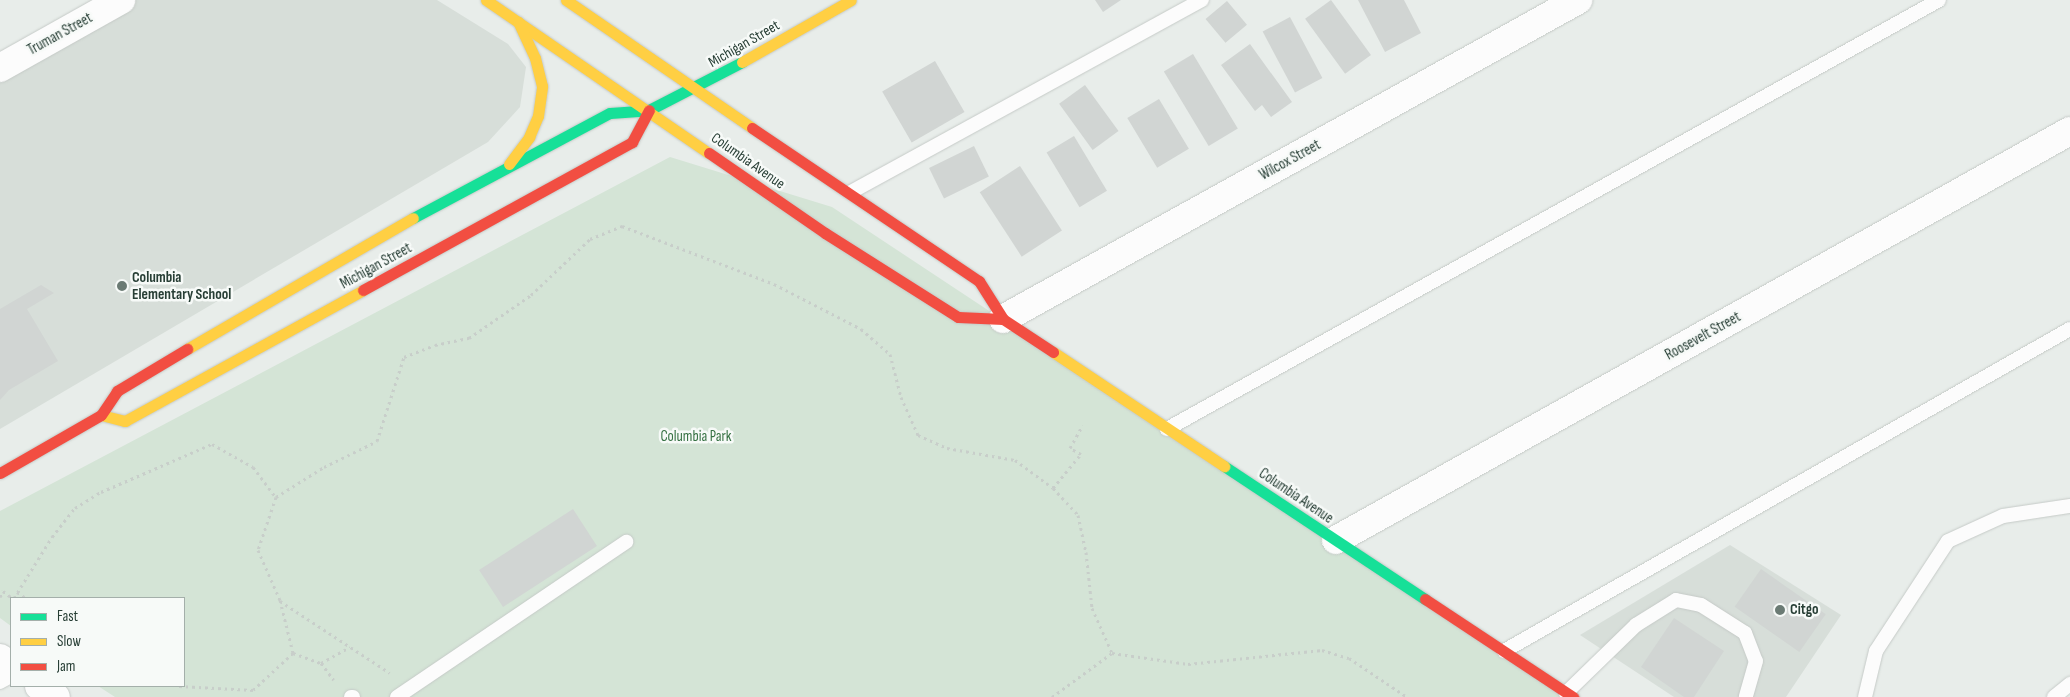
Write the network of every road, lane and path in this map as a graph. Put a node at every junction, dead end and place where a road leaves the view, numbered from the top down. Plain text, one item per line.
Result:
1 (94, 0) edge
2 (121, 0) edge
3 (486, 0) edge
4 (566, 0) edge
5 (851, 0) edge
6 (1202, 0) edge
7 (1578, 0) edge
8 (1939, 0) edge
9 (518, 22) junction
10 (79, 23) junction
11 (0, 68) edge
12 (693, 90) junction
13 (649, 110) junction
14 (2070, 131) edge
15 (506, 168) junction
16 (851, 192) junction
17 (1003, 320) junction
18 (2070, 329) edge
19 (101, 414) junction
20 (1083, 425) dead end
21 (1167, 428) junction
22 (0, 473) edge
23 (1053, 488) junction
24 (276, 497) junction
25 (2070, 506) edge
26 (1336, 540) junction
27 (626, 542) dead end
28 (17, 592) junction
29 (0, 597) edge
30 (12, 597) edge
31 (14, 597) edge
32 (24, 597) edge
33 (280, 600) junction
34 (350, 646) junction
35 (1504, 651) junction
36 (293, 653) junction
37 (1112, 653) junction
38 (0, 658) edge
39 (321, 663) junction
40 (10, 666) edge
41 (338, 684) dead end
42 (2070, 684) edge
43 (185, 686) edge
44 (40, 687) edge
45 (412, 687) junction
46 (1569, 695) edge
47 (56, 697) edge
48 (397, 697) edge
49 (1052, 697) edge
50 (1407, 697) edge
51 (1746, 697) edge
52 (1865, 697) edge
53 (2054, 697) edge

1 - 10 lane
2 - 10 street, Truman Street
3 - 9 street, Columbia Avenue
4 - 12 street, Columbia Avenue
5 - 12 street, Michigan Street
6 - 16 lane
7 - 17 street, Wilcox Street
8 - 21 lane
9 - 13 street, Columbia Avenue
9 - 15 street
10 - 11 street, Truman Street
12 - 13 street, Michigan Street
12 - 16 street, Columbia Avenue
13 - 15 street, Michigan Street
13 - 17 street, Columbia Avenue
13 - 19 street, Michigan Street
14 - 26 street, Roosevelt Street
15 - 19 street, Michigan Street
16 - 17 street, Columbia Avenue
17 - 21 street, Columbia Avenue
18 - 35 lane
19 - 22 street, Michigan Street
20 - 23 path
21 - 26 street, Columbia Avenue
23 - 24 path
23 - 37 path
24 - 28 path
24 - 33 path
25 - 52 lane
26 - 35 street, Columbia Avenue
27 - 45 lane
28 - 31 path
28 - 32 path
29 - 30 path
33 - 34 path
33 - 36 path
34 - 39 path
34 - 45 path
35 - 46 street, Columbia Avenue
36 - 39 path
36 - 43 path
37 - 49 path
37 - 50 path
38 - 40 street
39 - 41 path
42 - 53 lane
44 - 47 street
45 - 48 lane
46 - 51 lane

